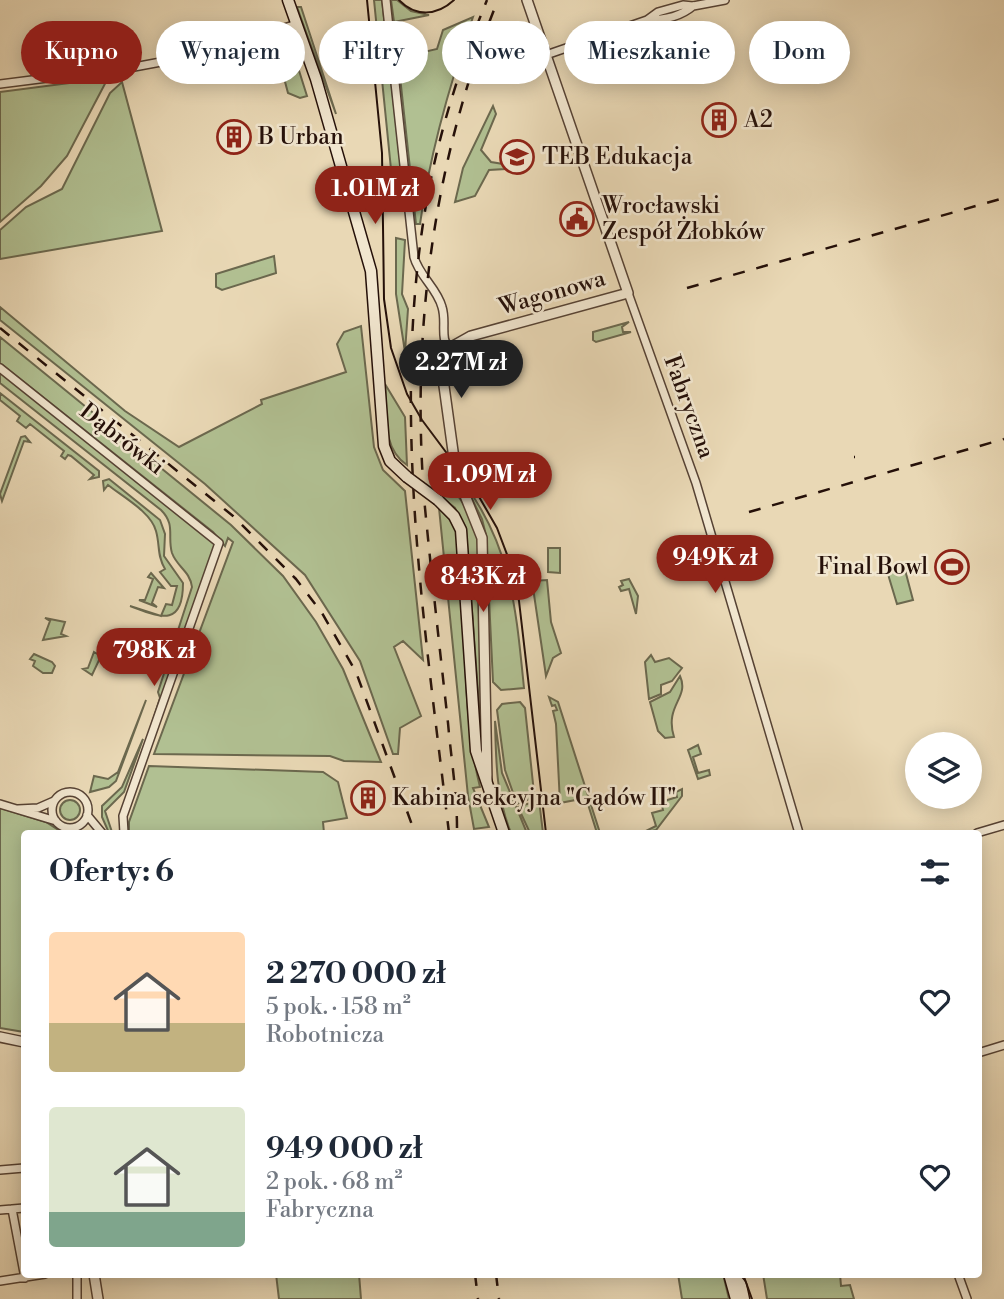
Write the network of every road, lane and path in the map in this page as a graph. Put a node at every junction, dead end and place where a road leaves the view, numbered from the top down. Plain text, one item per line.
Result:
1 (289, 0) edge
2 (386, 0) edge
3 (527, 0) edge
4 (725, 0) edge
5 (296, 21) edge
6 (534, 21) edge
7 (305, 51) edge
8 (550, 54) edge
9 (156, 63) edge
10 (550, 67) edge
11 (0, 84) edge
12 (628, 293) junction
13 (450, 351) junction
14 (0, 368) edge
15 (486, 785) junction
16 (55, 800) junction
17 (0, 804) edge
18 (14, 809) junction
19 (87, 815) junction
20 (56, 821) junction
21 (1004, 825) edge
22 (73, 827) junction
23 (79, 830) edge
24 (100, 830) edge
25 (124, 830) edge
26 (503, 830) edge
27 (798, 830) edge
28 (982, 832) edge
29 (0, 1037) edge
30 (21, 1041) edge
31 (1004, 1045) edge
32 (982, 1052) edge
33 (21, 1168) edge
34 (0, 1170) edge
35 (21, 1208) edge
36 (12, 1209) junction
37 (0, 1210) edge
38 (21, 1257) edge
39 (25, 1278) edge
40 (77, 1278) edge
41 (95, 1278) edge
42 (732, 1278) edge
43 (735, 1278) edge
44 (959, 1278) edge
45 (0, 1280) edge
46 (77, 1299) edge
47 (98, 1299) edge
48 (736, 1299) edge
49 (744, 1299) edge
50 (967, 1299) edge

1 - 5 main road
2 - 13 street
3 - 6 street, Fabryczna
4 - 8 street
7 - 15 main road, bridge
9 - 11 street
10 - 12 street, Fabryczna
12 - 13 street, Wagonowa
12 - 27 street, Fabryczna
13 - 15 street
14 - 25 street, Dąbrówki
15 - 26 main road
16 - 18 street
16 - 19 street
16 - 20 street
17 - 18 street
18 - 20 street
19 - 22 street
19 - 24 street
20 - 22 street
21 - 28 street
22 - 23 street
29 - 30 street
31 - 32 street
33 - 34 street
35 - 36 street
36 - 37 street
36 - 38 street
39 - 45 street
40 - 46 street
41 - 47 street
42 - 48 main road
43 - 49 main road
44 - 50 street

